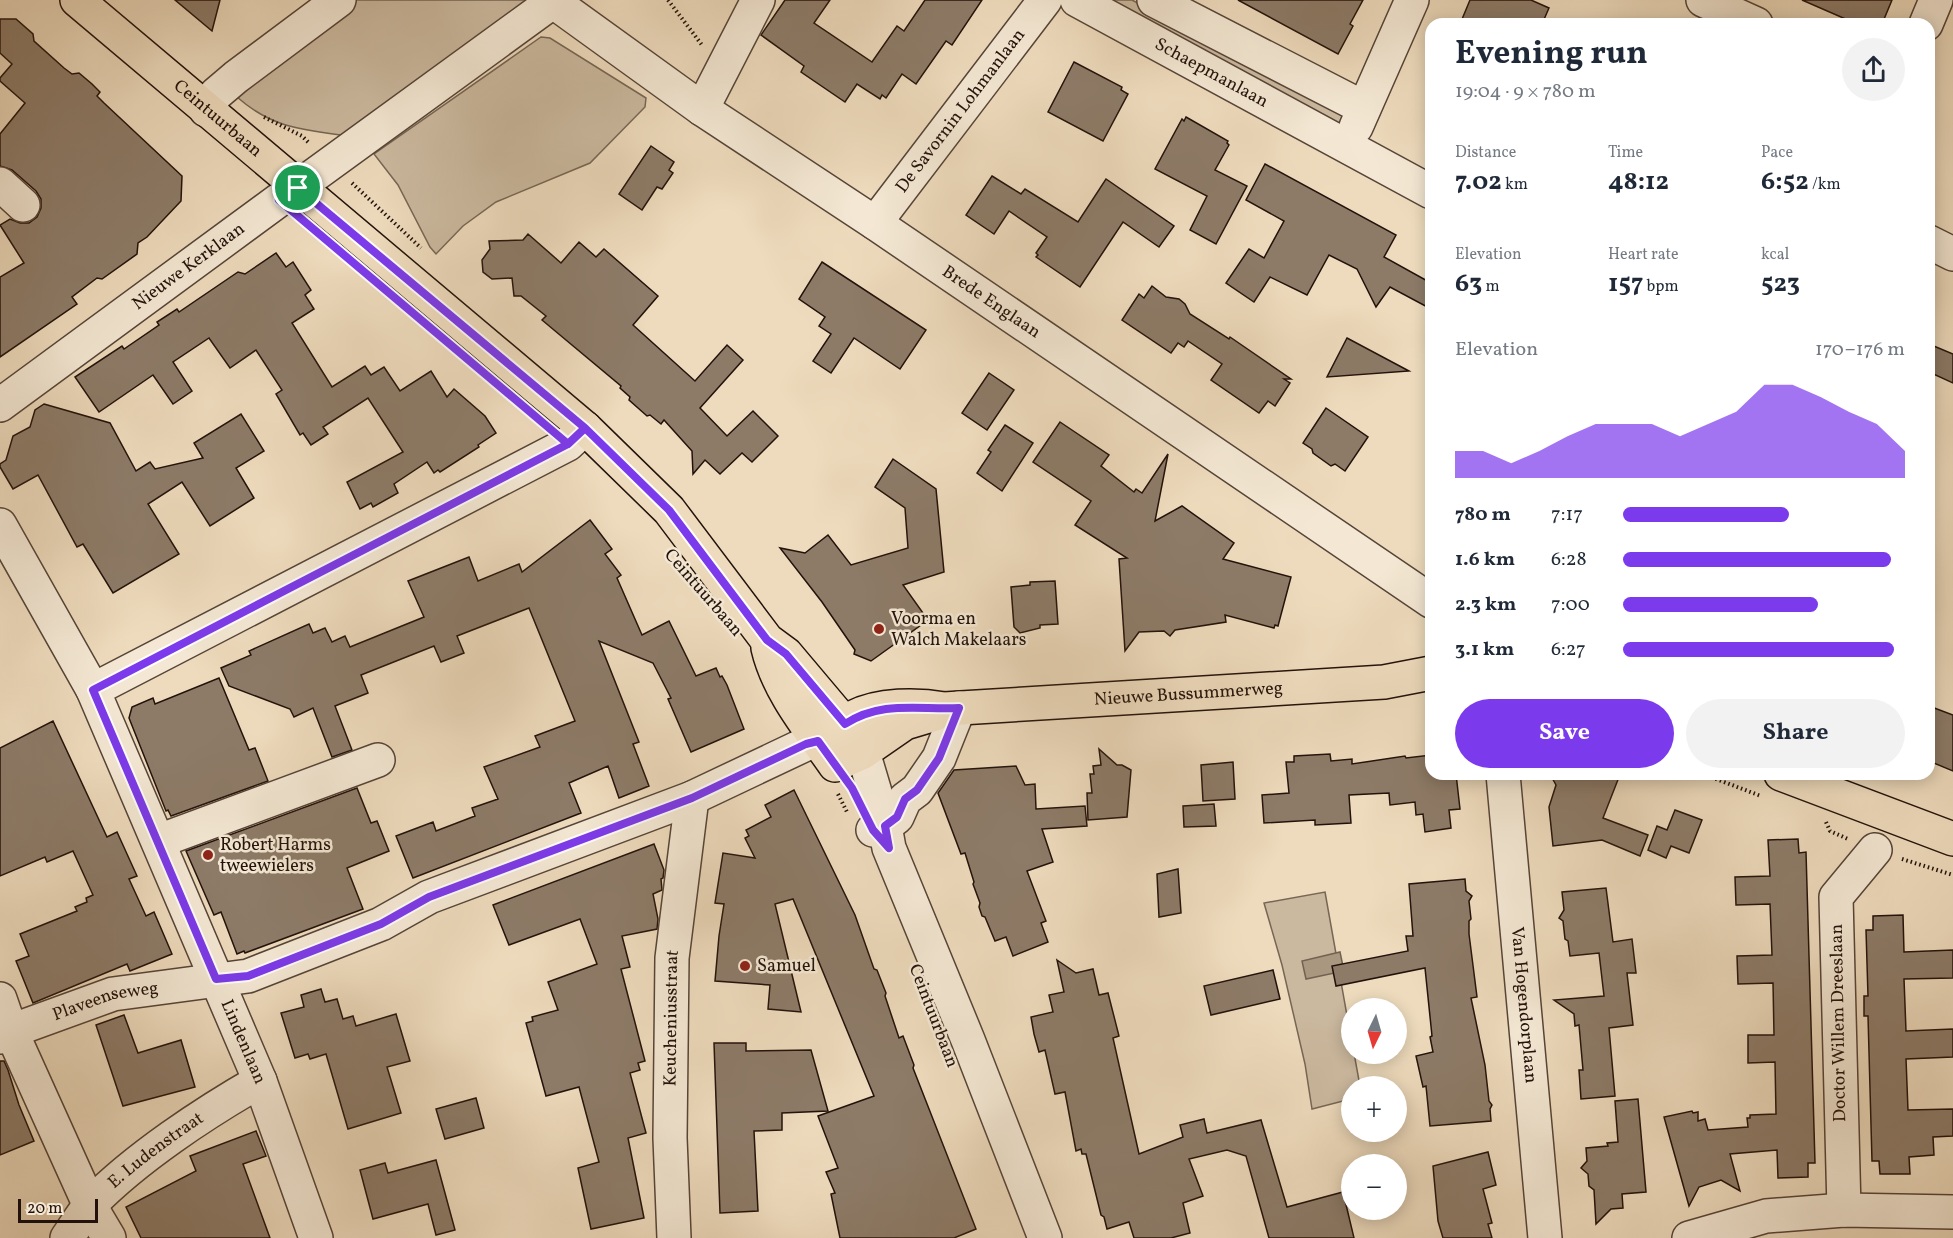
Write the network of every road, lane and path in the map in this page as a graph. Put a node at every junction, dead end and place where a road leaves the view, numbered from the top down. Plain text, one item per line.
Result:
1 (77, 0) edge
2 (339, 0) edge
3 (553, 0) edge
4 (668, 0) edge
5 (758, 0) edge
6 (1045, 0) edge
7 (1077, 0) edge
8 (1154, 0) edge
9 (1412, 0) edge
10 (1702, 0) edge
11 (1936, 0) edge
12 (1742, 18) edge
13 (1928, 18) edge
14 (722, 72) junction
15 (211, 102) junction
16 (1364, 108) junction
17 (702, 109) junction
18 (1348, 146) junction
19 (298, 188) junction
20 (1425, 189) edge
21 (875, 223) junction
22 (1935, 245) edge
23 (1953, 254) edge
24 (0, 405) edge
25 (585, 428) junction
26 (0, 525) edge
27 (1425, 597) edge
28 (1425, 674) edge
29 (93, 690) junction
30 (950, 718) junction
31 (839, 754) junction
32 (378, 760) dead end
33 (1504, 780) edge
34 (1796, 780) edge
35 (692, 798) junction
36 (875, 832) junction
37 (1953, 839) edge
38 (159, 842) junction
39 (1875, 850) dead end
40 (216, 979) junction
41 (0, 999) edge
42 (6, 1034) edge
43 (260, 1081) junction
44 (90, 1206) junction
45 (1844, 1210) junction
46 (1953, 1212) edge
47 (67, 1238) edge
48 (109, 1238) edge
49 (316, 1238) edge
50 (674, 1238) edge
51 (1046, 1238) edge
52 (1545, 1238) edge
53 (1689, 1238) edge

1 - 15 main road, Ceintuurbaan
2 - 15 street
3 - 17 street, Brede Englaan
3 - 19 street, Nieuwe Kerklaan
4 - 14 path
5 - 14 street
6 - 21 street, De Savornin Lohmanlaan
7 - 18 street, Schaepmanlaan
8 - 16 street, Schaepmanlaan
9 - 16 street
10 - 12 street
11 - 13 street
14 - 17 street
15 - 19 main road, Ceintuurbaan
16 - 18 street
17 - 21 street, Brede Englaan
18 - 20 street, Schaepmanlaan
19 - 24 street, Nieuwe Kerklaan
19 - 25 main road, Ceintuurbaan
21 - 27 street, Brede Englaan
22 - 23 street
25 - 29 street
25 - 31 main road, Ceintuurbaan
26 - 29 street, Lindenlaan
28 - 30 main road, Nieuwe Bussummerweg
29 - 38 street, Lindenlaan
30 - 31 main road, Nieuwe Bussummerweg
30 - 36 street
31 - 35 street, Plaveenseweg
31 - 36 path
31 - 36 street, Ceintuurbaan
32 - 38 street
33 - 52 street, Van Hogendorplaan
34 - 37 main road
35 - 40 street, Plaveenseweg
35 - 50 street, Keucheniusstraat
36 - 51 street, Ceintuurbaan
38 - 40 street, Lindenlaan
39 - 45 street, Doctor Willem Dreeslaan
40 - 42 street, Plaveenseweg
40 - 43 street, Lindenlaan
41 - 42 street
42 - 44 street
43 - 44 street, E. Ludenstraat
43 - 49 street, Lindenlaan
44 - 47 street, E. Ludenstraat
44 - 48 street
45 - 46 street
45 - 53 street

